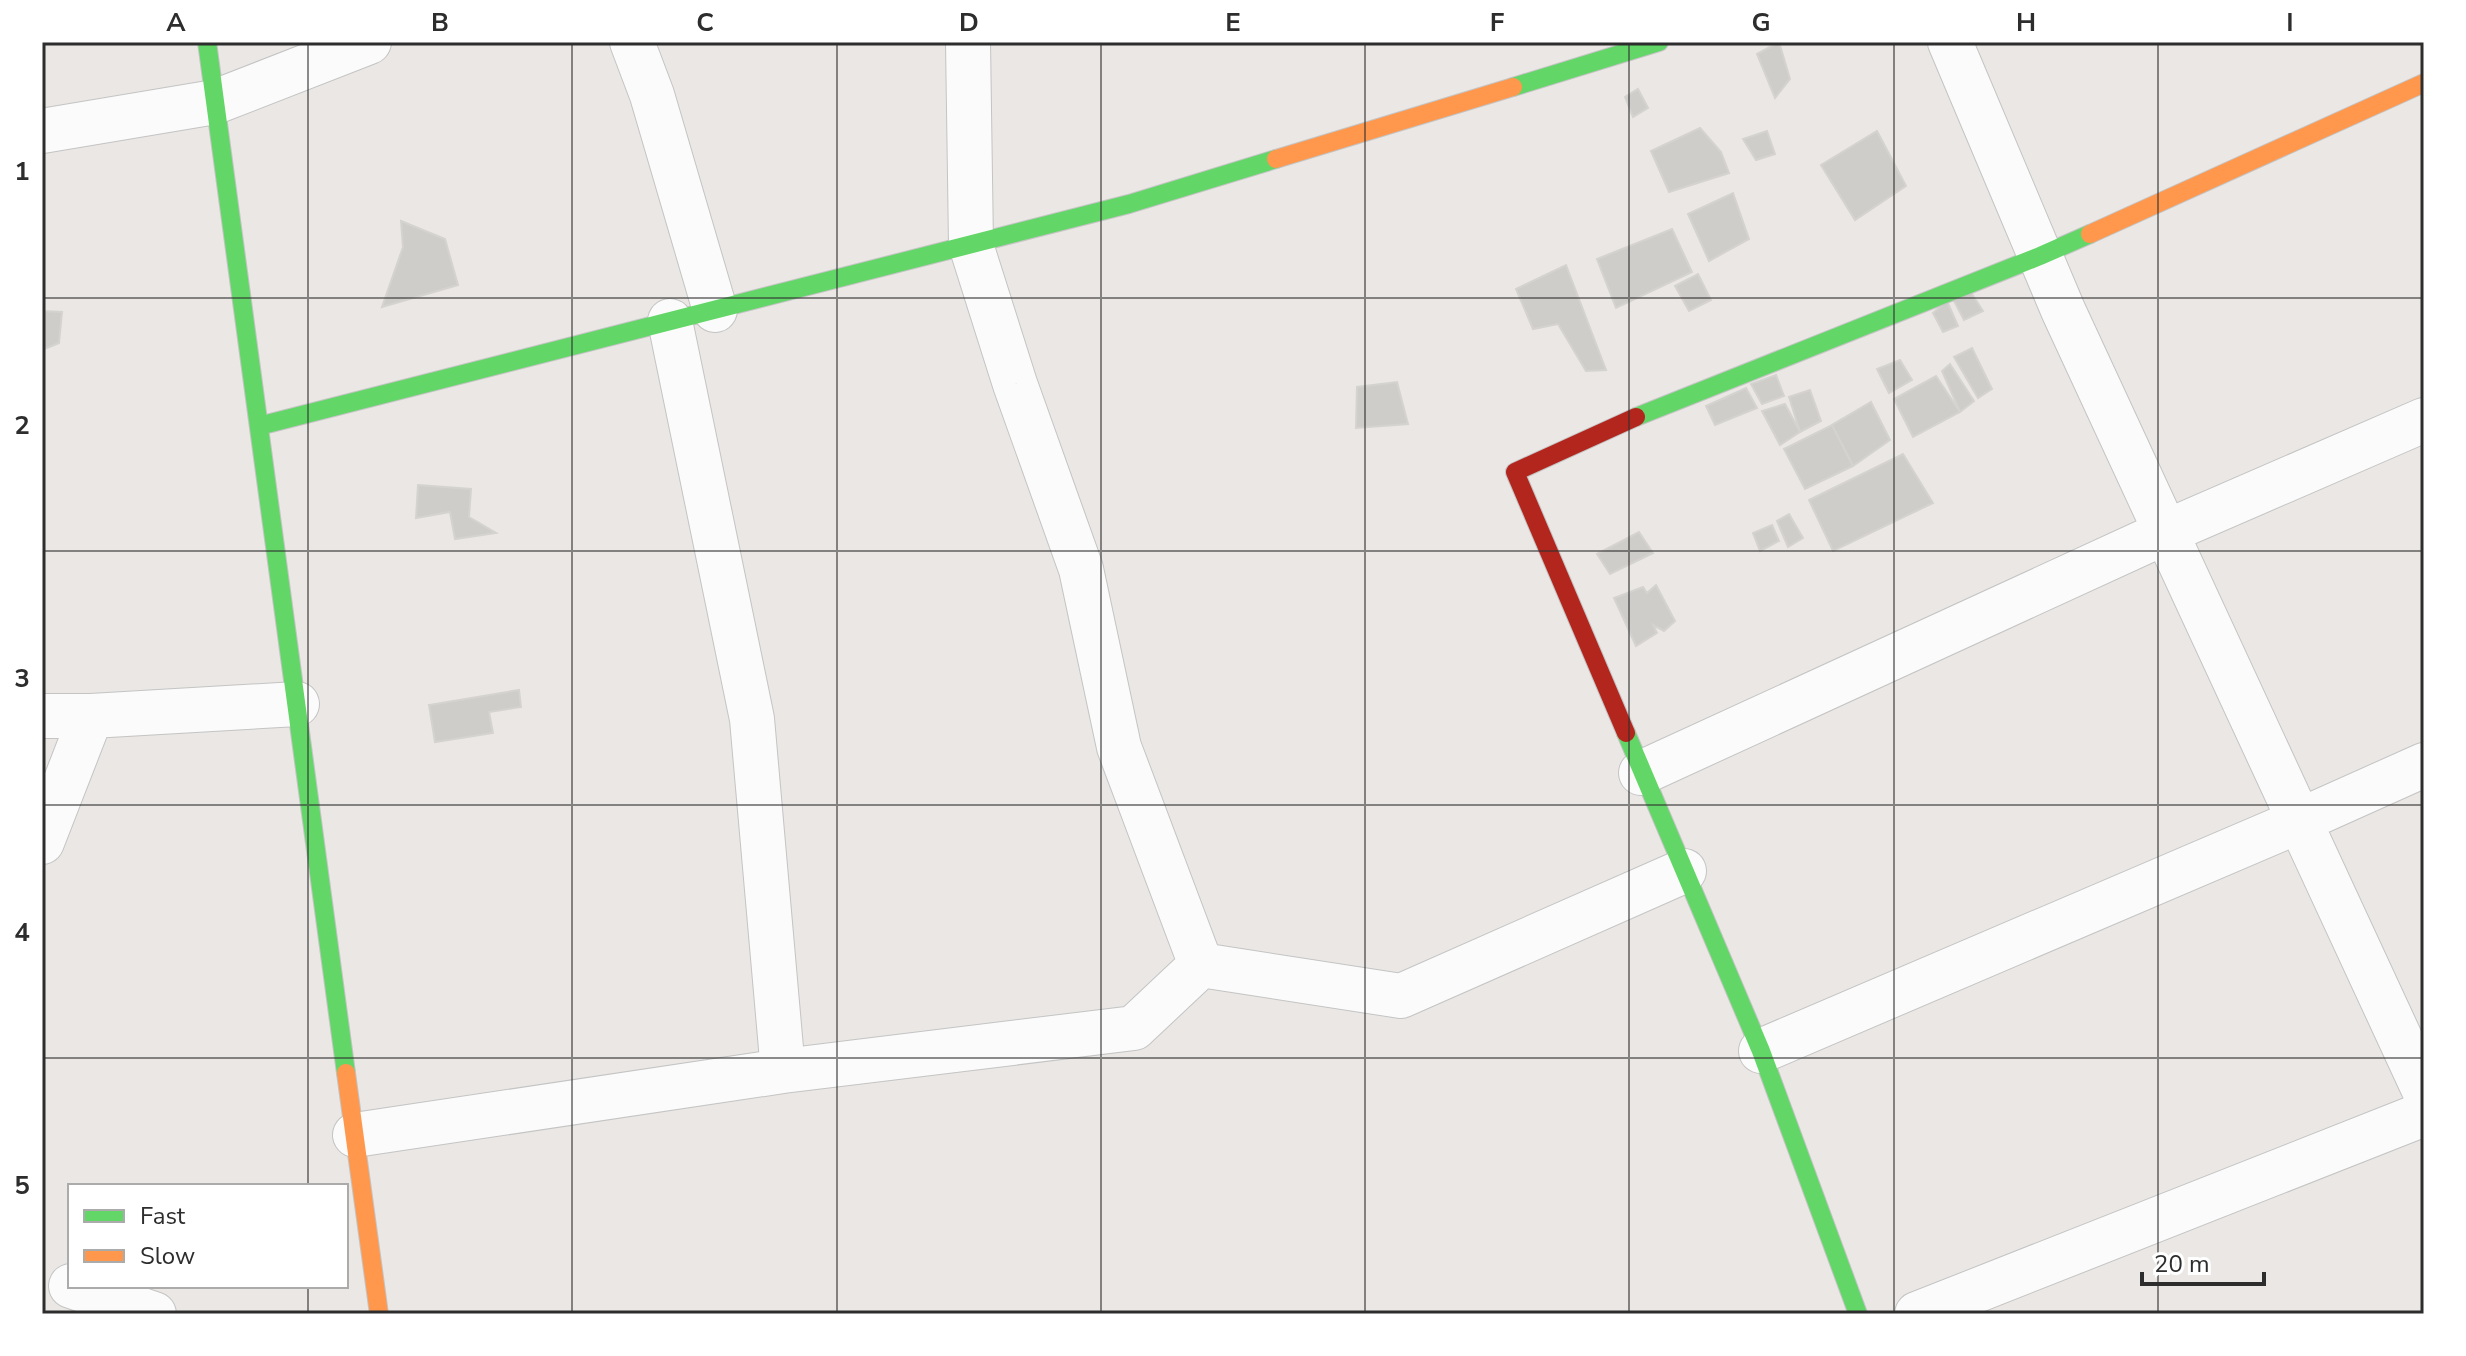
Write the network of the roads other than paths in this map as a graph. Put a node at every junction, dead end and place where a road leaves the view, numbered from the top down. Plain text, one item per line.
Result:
1 (207, 42) edge
2 (369, 42) edge
3 (632, 42) edge
4 (968, 42) edge
5 (1659, 42) edge
6 (1950, 42) edge
7 (2424, 83) edge
8 (215, 102) junction
9 (42, 131) edge
10 (971, 245) junction
11 (2040, 256) junction
12 (715, 310) junction
13 (670, 321) junction
14 (2424, 420) edge
15 (259, 426) junction
16 (2166, 532) junction
17 (297, 704) junction
18 (42, 716) edge
19 (91, 716) junction
20 (2424, 765) edge
21 (1641, 773) junction
22 (2299, 821) junction
23 (42, 842) edge
24 (1684, 871) junction
25 (1201, 965) junction
26 (1761, 1051) junction
27 (783, 1071) junction
28 (2424, 1090) edge
29 (2424, 1114) edge
30 (355, 1135) junction
31 (42, 1276) edge
32 (68, 1285) edge
33 (76, 1288) edge
34 (154, 1314) edge
35 (379, 1314) edge
36 (1858, 1314) edge
37 (1917, 1314) edge

1 - 8 street
2 - 8 street
3 - 12 street
4 - 10 street
5 - 10 street
6 - 11 street
7 - 11 street
8 - 9 street
8 - 15 street
10 - 12 street
10 - 25 street
11 - 16 street
11 - 21 street
12 - 13 street
13 - 15 street
13 - 27 street
14 - 16 street
15 - 17 street
16 - 21 street
16 - 22 street
17 - 19 street
17 - 30 street
18 - 19 street
19 - 23 street
20 - 22 street
21 - 24 street
22 - 26 street
22 - 28 street
24 - 25 street
24 - 26 street
25 - 27 street
26 - 36 street
27 - 30 street
29 - 37 street
30 - 35 street
31 - 32 street
33 - 34 street

